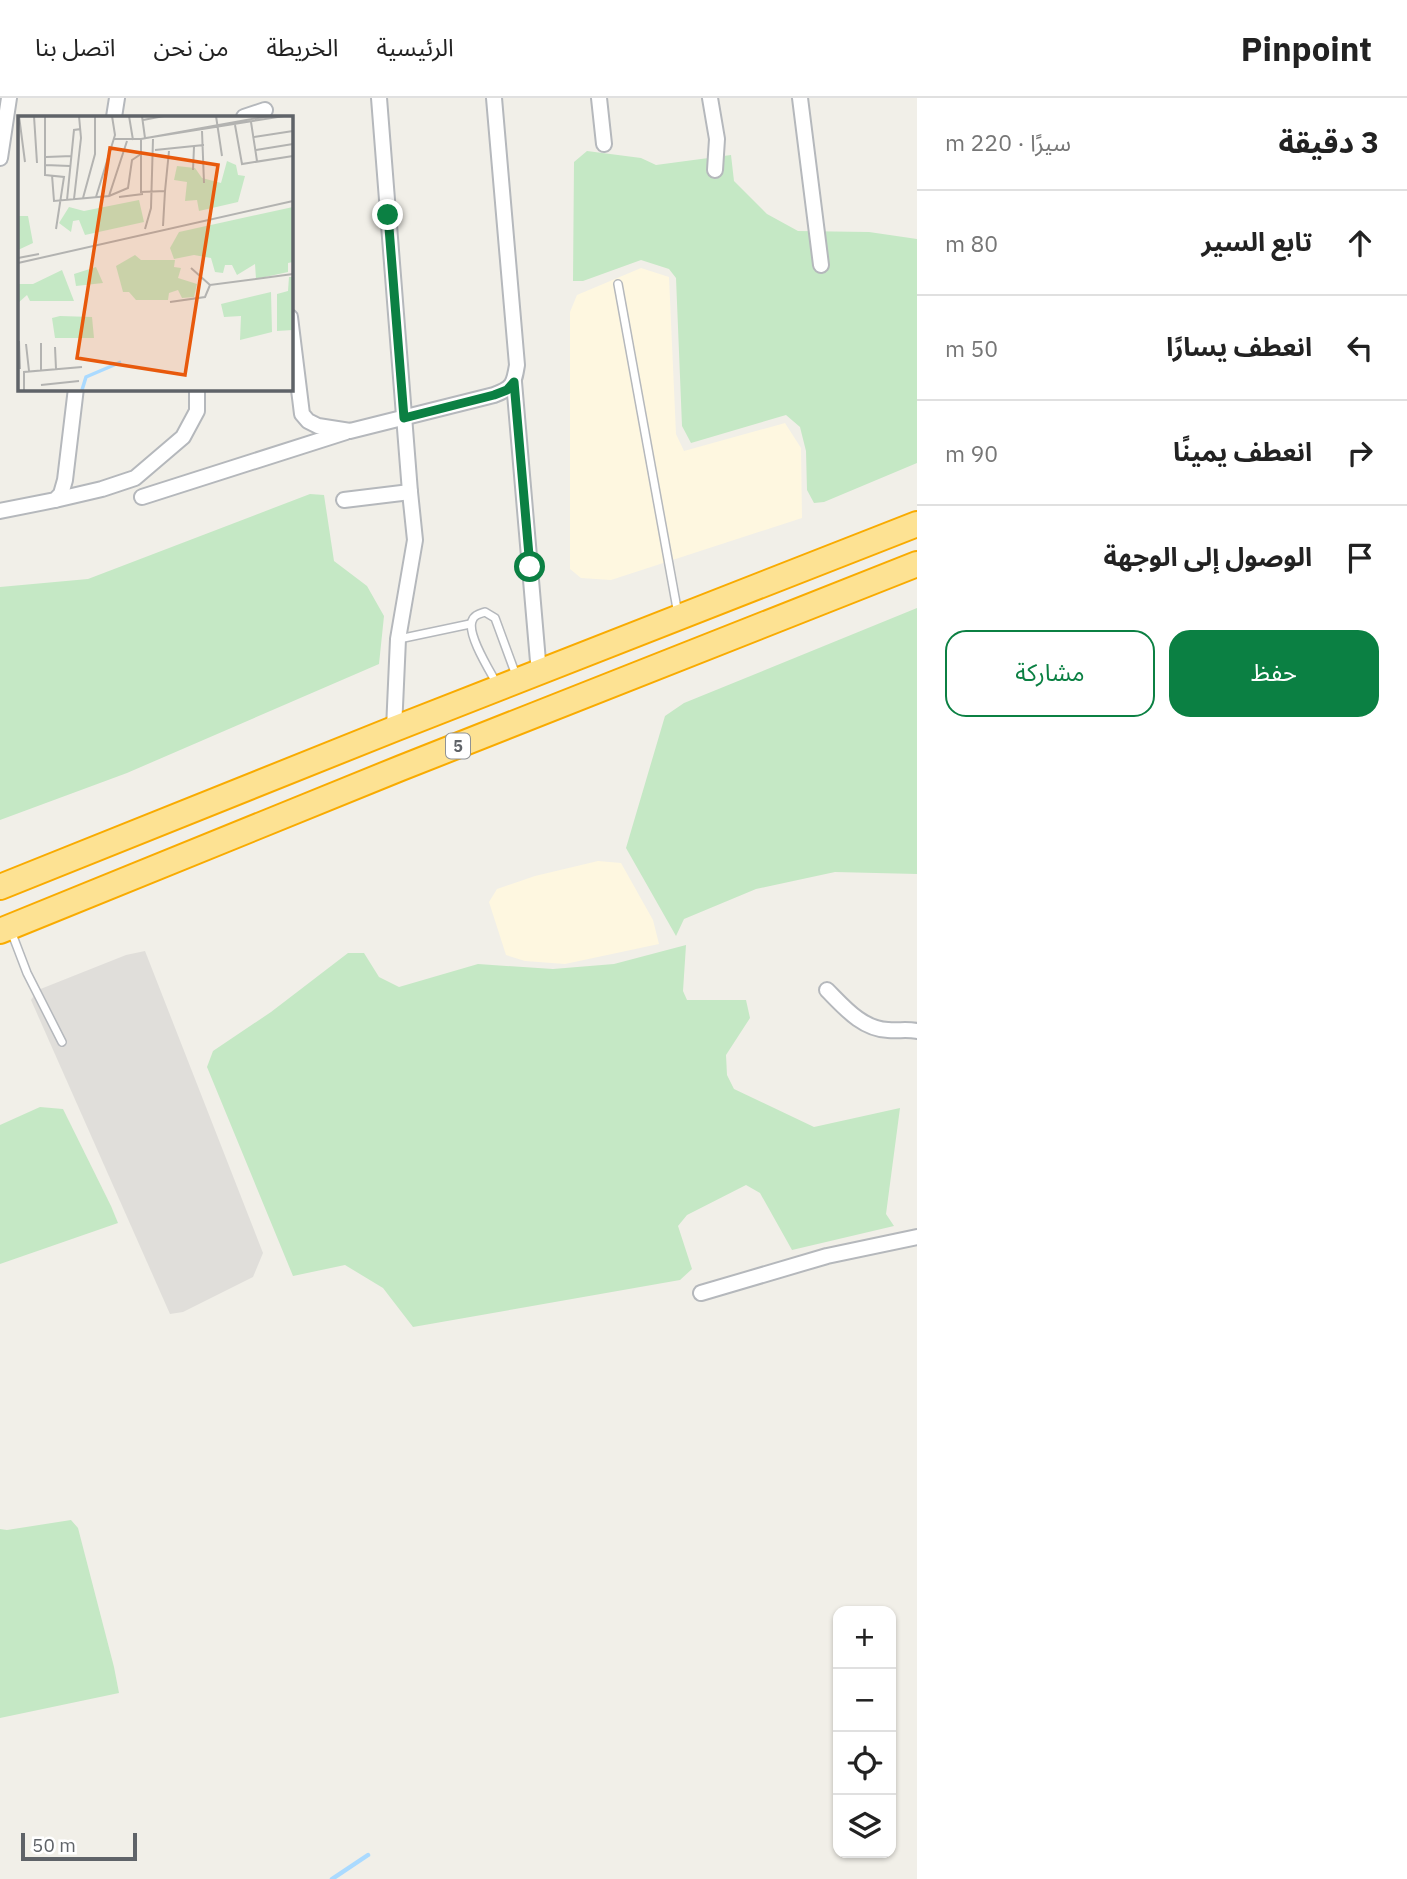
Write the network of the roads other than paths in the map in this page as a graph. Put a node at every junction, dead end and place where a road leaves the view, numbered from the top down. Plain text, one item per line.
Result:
1 (9, 98) edge
2 (117, 98) edge
3 (379, 98) edge
4 (494, 98) edge
5 (599, 98) edge
6 (710, 98) edge
7 (800, 98) edge
8 (265, 108) edge
9 (114, 116) edge
10 (246, 116) edge
11 (604, 144) dead end
12 (0, 158) edge
13 (715, 170) dead end
14 (821, 265) dead end
15 (618, 284) dead end
16 (292, 333) edge
17 (514, 382) junction
18 (76, 390) edge
19 (197, 390) edge
20 (404, 418) junction
21 (350, 431) junction
22 (410, 492) junction
23 (142, 497) dead end
24 (55, 500) junction
25 (344, 500) dead end
26 (0, 511) edge
27 (917, 523) edge
28 (917, 564) edge
29 (679, 618) junction
30 (470, 624) junction
31 (398, 639) junction
32 (519, 681) junction
33 (394, 729) junction
34 (0, 887) edge
35 (5, 929) edge
36 (827, 990) dead end
37 (917, 1031) edge
38 (62, 1042) dead end
39 (917, 1237) edge
40 (701, 1293) dead end

1 - 12 street
2 - 9 street
3 - 20 street
4 - 17 street
5 - 11 street
6 - 13 street
7 - 14 street
8 - 10 street
15 - 29 lane
16 - 21 street
17 - 20 street
17 - 32 street
18 - 24 street
19 - 24 street
20 - 21 street
20 - 22 street
21 - 23 street
22 - 25 street
22 - 31 street
24 - 26 street
27 - 29 highway, 5
28 - 35 highway, 5
29 - 32 highway, 5
30 - 31 lane
30 - 32 lane
30 - 32 lane
31 - 33 street
32 - 33 highway, 5
33 - 34 highway, 5
35 - 38 lane
36 - 37 street
39 - 40 street

